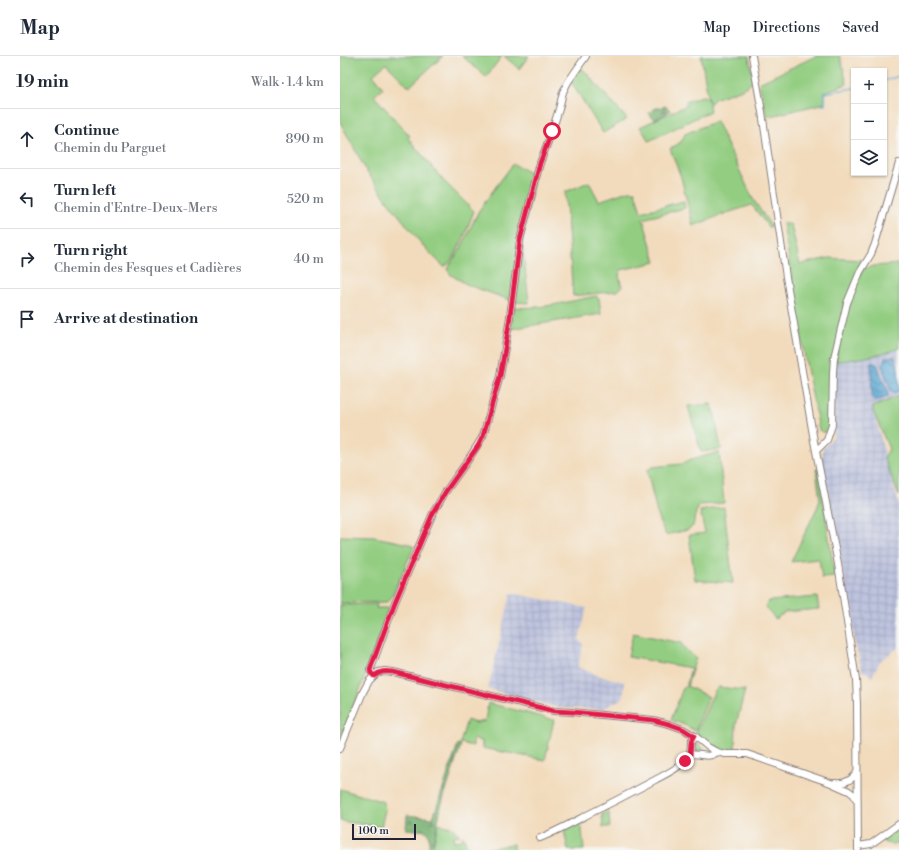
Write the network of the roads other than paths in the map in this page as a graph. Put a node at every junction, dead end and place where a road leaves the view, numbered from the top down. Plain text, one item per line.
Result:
1 (586, 56) edge
2 (752, 56) edge
3 (899, 164) edge
4 (816, 451) junction
5 (374, 676) junction
6 (694, 736) junction
7 (340, 748) edge
8 (717, 752) junction
9 (690, 755) junction
10 (857, 772) junction
11 (846, 782) junction
12 (832, 783) junction
13 (857, 786) junction
14 (841, 788) junction
15 (857, 801) junction
16 (899, 824) edge
17 (540, 838) dead end
18 (858, 848) edge

1 - 5 street
2 - 4 street
3 - 4 street
4 - 10 street
5 - 6 street
5 - 7 street
6 - 8 street
6 - 9 street
8 - 9 street
8 - 12 street
9 - 17 street
10 - 11 street
10 - 13 street
11 - 12 street
11 - 13 street
12 - 14 street
13 - 14 street
13 - 15 street
14 - 15 street
15 - 18 street
16 - 18 street

